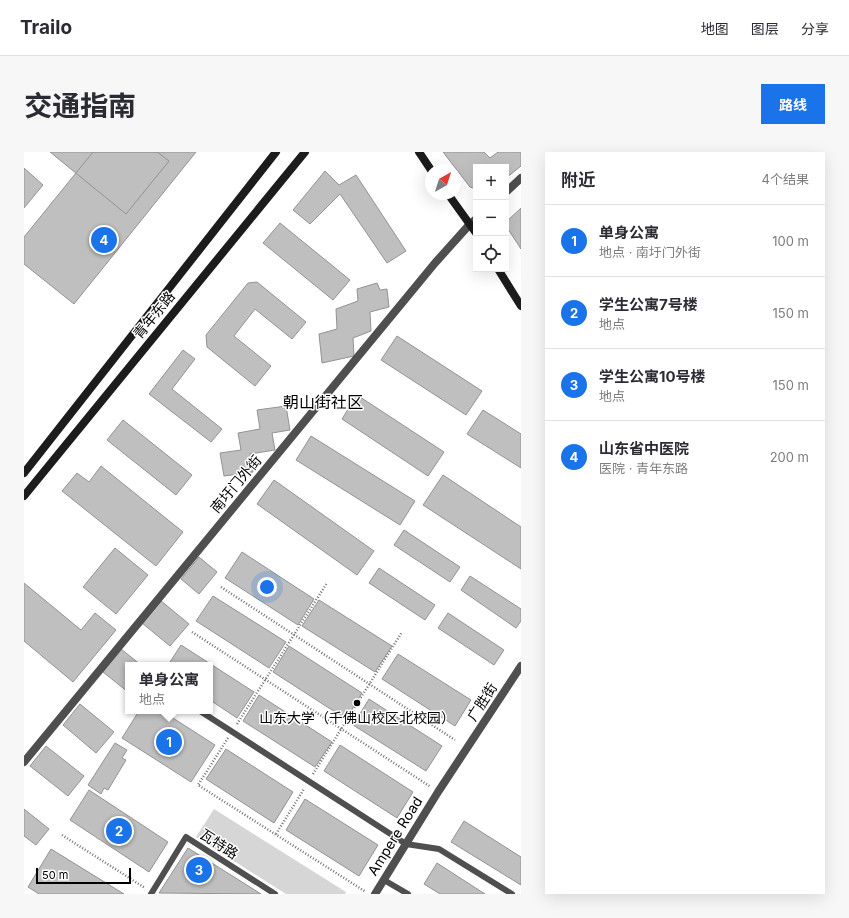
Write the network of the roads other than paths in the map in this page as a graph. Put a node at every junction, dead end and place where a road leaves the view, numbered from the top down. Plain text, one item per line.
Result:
1 (276, 152) edge
2 (305, 152) edge
3 (419, 152) edge
4 (427, 164) edge
5 (521, 178) edge
6 (509, 189) edge
7 (454, 200) edge
8 (473, 221) edge
9 (500, 272) edge
10 (521, 306) edge
11 (24, 473) edge
12 (24, 496) edge
13 (521, 666) edge
14 (205, 714) edge
15 (24, 762) edge
16 (438, 792) joint
17 (406, 844) junction
18 (384, 880) junction
19 (151, 893) edge
20 (275, 894) edge
21 (375, 894) edge
22 (408, 894) edge
23 (512, 894) edge

1 - 11 main road, 青年东路
2 - 12 main road, 青年东路
3 - 4 main road
5 - 6 street
7 - 8 main road
8 - 15 street, 南圩门外街
9 - 10 main road
13 - 16 street, 广胜街
14 - 17 lane
16 - 17 street, Ampere Road
17 - 18 street, Ampere Road
17 - 23 lane
18 - 21 street, Ampere Road
18 - 22 lane
19 - 20 lane, 瓦特路

